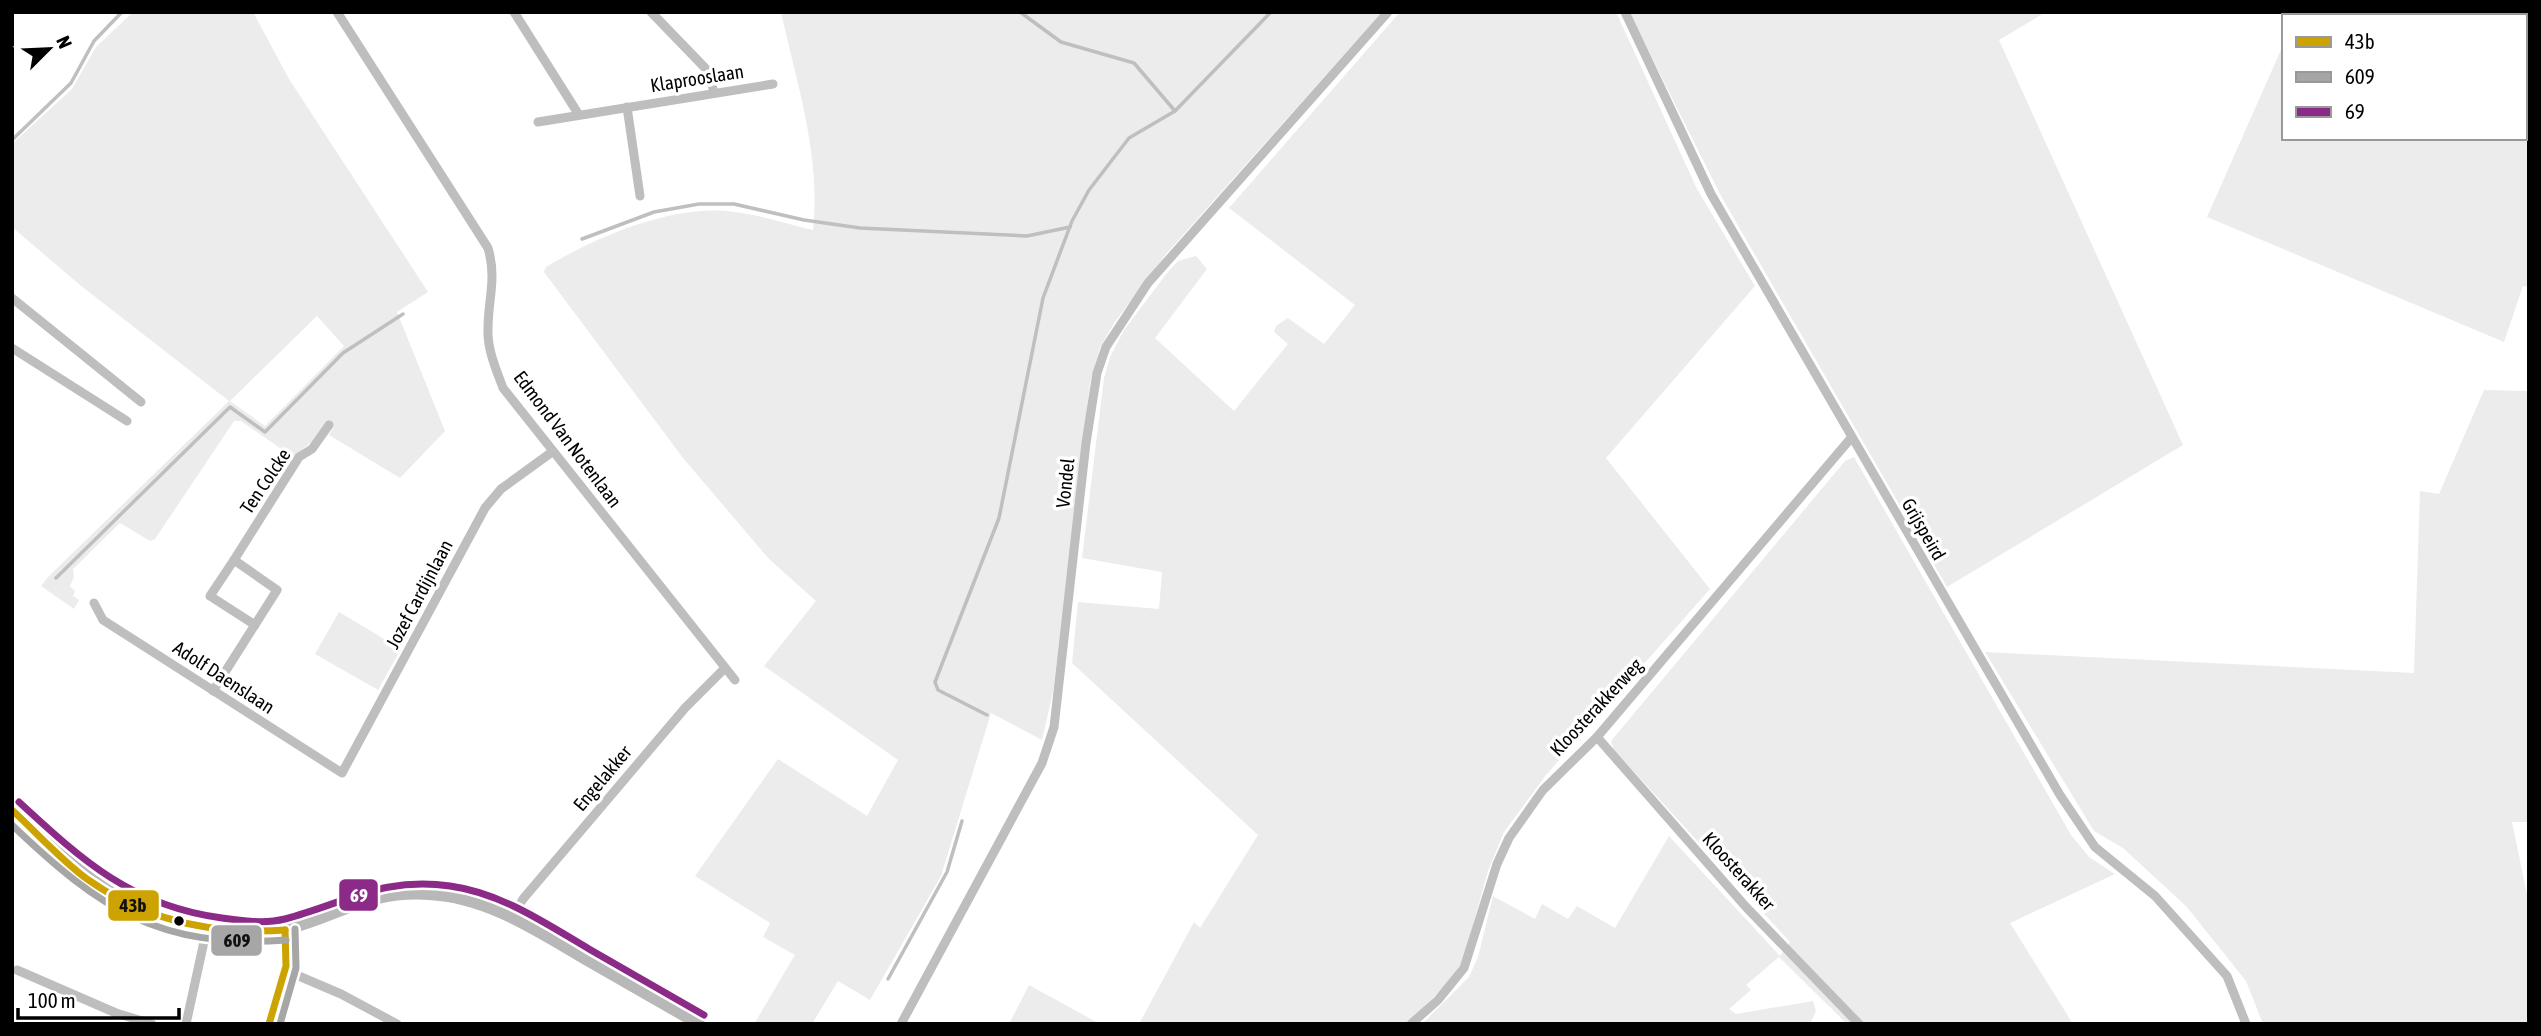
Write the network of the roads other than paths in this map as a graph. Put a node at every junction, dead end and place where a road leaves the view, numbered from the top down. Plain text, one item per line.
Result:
1 (337, 12) edge
2 (514, 12) edge
3 (651, 12) edge
4 (1388, 12) edge
5 (1625, 12) edge
6 (773, 85) dead end
7 (714, 93) junction
8 (627, 107) junction
9 (579, 115) junction
10 (538, 122) dead end
11 (640, 195) dead end
12 (12, 298) edge
13 (12, 348) edge
14 (141, 401) dead end
15 (127, 421) dead end
16 (329, 425) dead end
17 (1852, 438) junction
18 (552, 452) junction
19 (234, 560) junction
20 (94, 603) dead end
21 (255, 625) junction
22 (725, 668) junction
23 (735, 680) dead end
24 (213, 691) junction
25 (1597, 737) junction
26 (342, 773) joint
27 (12, 810) edge
28 (512, 917) junction
29 (207, 928) junction
30 (285, 930) junction
31 (17, 970) dead end
32 (287, 971) junction
33 (152, 1024) edge
34 (186, 1024) edge
35 (270, 1024) edge
36 (397, 1024) edge
37 (699, 1024) edge
38 (901, 1024) edge
39 (1411, 1024) edge
40 (1859, 1024) edge
41 (2246, 1024) edge

1 - 18 street, Edmond Van Notenlaan
2 - 9 street
3 - 7 street
4 - 38 street, Vondel
5 - 17 street, Grijspeird
6 - 7 street, Klaprooslaan
7 - 8 street, Klaprooslaan
8 - 9 street, Klaprooslaan
8 - 11 street, Klaprooslaan
9 - 10 street, Klaprooslaan
12 - 14 street
13 - 15 street
16 - 19 street, Ten Colcke
17 - 25 street, Kloosterakkerweg
17 - 41 street, Grijspeird
18 - 22 street, Edmond Van Notenlaan
18 - 26 street, Jozef Cardijnlaan
19 - 21 street
19 - 21 street, Ten Colcke
20 - 24 street, Adolf Daenslaan
21 - 24 street
22 - 23 street, Edmond Van Notenlaan
22 - 28 street, Engelakker
24 - 26 street, Adolf Daenslaan
25 - 39 street, Kloosterakkerweg
25 - 40 street, Kloosterakker
27 - 29 main road
28 - 30 main road
28 - 37 main road
29 - 30 main road
29 - 34 street
30 - 32 street
31 - 33 street
32 - 35 street
32 - 36 street

